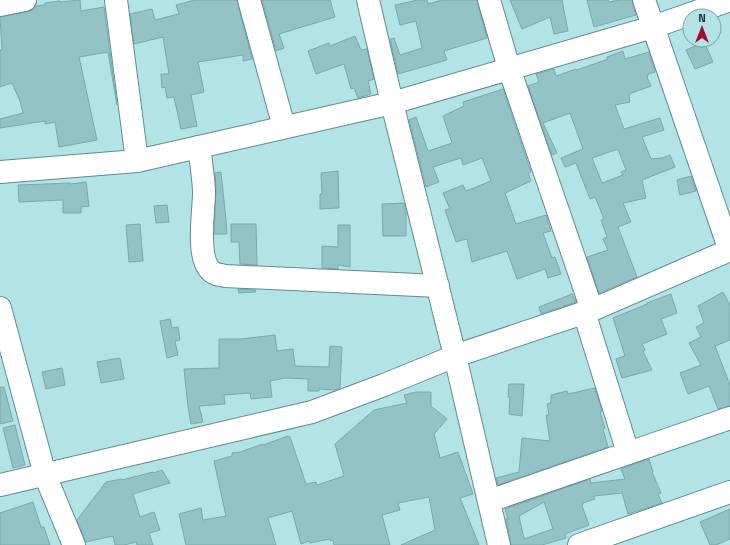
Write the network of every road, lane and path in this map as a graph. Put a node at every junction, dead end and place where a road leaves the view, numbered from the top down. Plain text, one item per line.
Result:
1 (116, 0) edge
2 (249, 0) edge
3 (368, 0) edge
4 (489, 0) edge
5 (644, 0) edge
6 (730, 0) edge
7 (653, 27) junction
8 (509, 68) junction
9 (392, 103) junction
10 (284, 127) junction
11 (199, 147) junction
12 (137, 161) junction
13 (0, 172) edge
14 (730, 250) edge
15 (438, 286) junction
16 (0, 308) edge
17 (588, 311) junction
18 (455, 356) junction
19 (730, 418) edge
20 (628, 453) junction
21 (45, 475) junction
22 (0, 485) edge
23 (730, 492) edge
24 (489, 501) junction
25 (74, 545) edge
26 (500, 545) edge
27 (579, 545) edge

1 - 12 street
2 - 10 street
3 - 9 street
4 - 8 street
5 - 7 street
6 - 7 street
7 - 8 street
7 - 14 street
8 - 9 street
8 - 17 street
9 - 10 street
9 - 15 street
10 - 11 street
11 - 12 street
11 - 15 street
12 - 13 street
14 - 17 street
15 - 18 street
16 - 21 street
17 - 18 street
17 - 20 street
18 - 21 street
18 - 24 street
19 - 20 street
20 - 24 street
21 - 22 street
21 - 25 street
23 - 27 street
24 - 26 street

